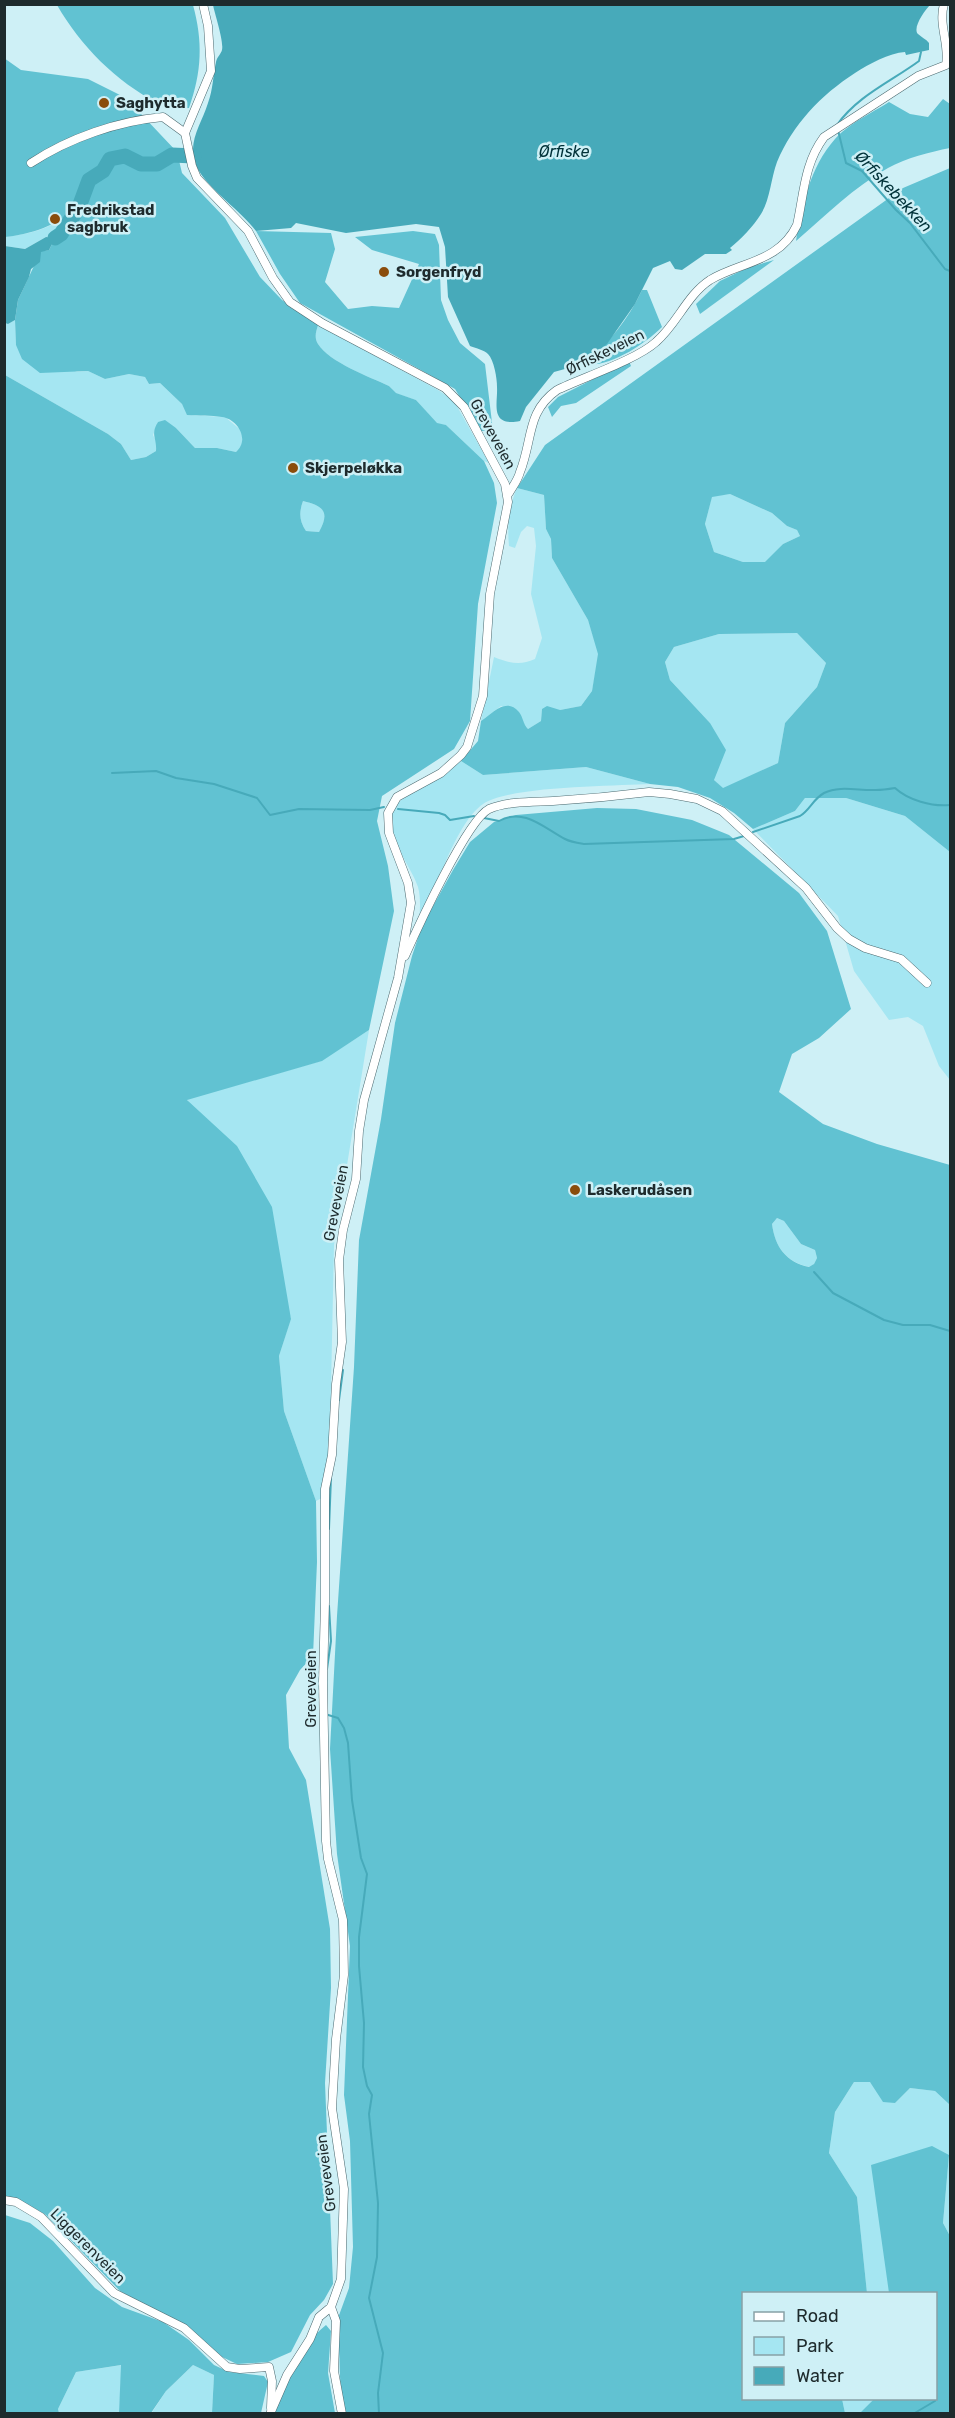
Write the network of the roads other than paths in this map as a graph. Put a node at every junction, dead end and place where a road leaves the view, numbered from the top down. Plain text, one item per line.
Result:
1 (203, 4) edge
2 (944, 4) edge
3 (948, 67) edge
4 (185, 133) junction
5 (31, 163) dead end
6 (509, 493) junction
7 (401, 965) junction
8 (927, 983) dead end
9 (4, 2200) edge
10 (331, 2307) junction
11 (271, 2411) edge
12 (342, 2414) edge

1 - 4 street
2 - 3 street
3 - 6 street, Ørfiskeveien
4 - 5 street
4 - 6 street, Greveveien
6 - 7 street, Greveveien
7 - 8 street, Greveveien
7 - 10 street, Greveveien
9 - 11 street, Liggerenveien
10 - 11 street
10 - 12 street, Greveveien

